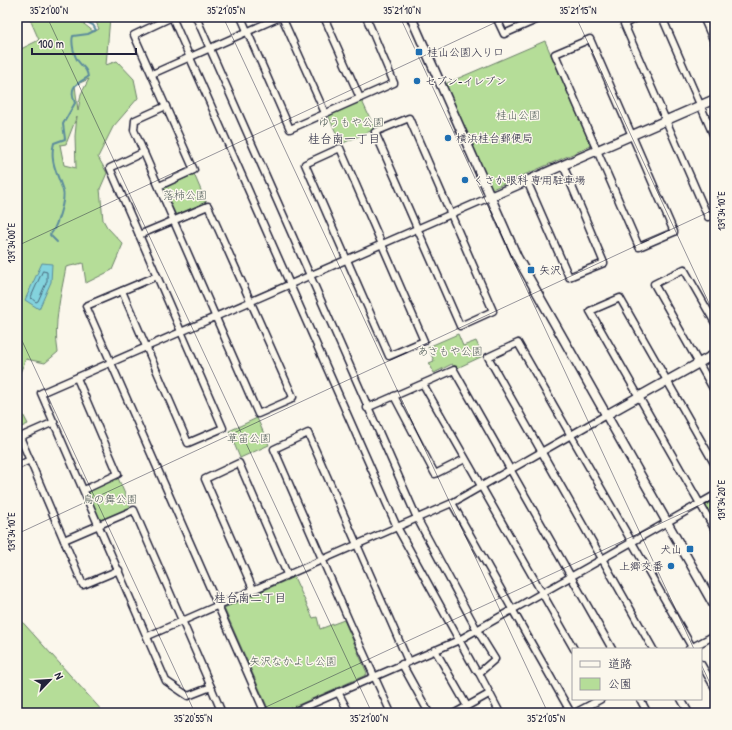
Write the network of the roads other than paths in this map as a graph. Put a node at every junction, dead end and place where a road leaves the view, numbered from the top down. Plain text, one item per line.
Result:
1 (172, 17) edge
2 (196, 17) edge
3 (241, 17) edge
4 (281, 17) edge
5 (324, 17) edge
6 (366, 17) edge
7 (411, 17) edge
8 (496, 17) edge
9 (639, 17) edge
10 (662, 17) edge
11 (703, 17) edge
12 (540, 18) edge
13 (248, 32) junction
14 (715, 44) edge
15 (210, 48) junction
16 (190, 57) junction
17 (152, 74) junction
18 (360, 98) junction
19 (715, 99) edge
20 (700, 105) junction
21 (166, 106) junction
22 (325, 113) junction
23 (666, 120) junction
24 (632, 135) junction
25 (715, 139) edge
26 (597, 150) junction
27 (144, 152) junction
28 (563, 166) junction
29 (527, 181) junction
30 (159, 186) junction
31 (490, 197) junction
32 (451, 214) junction
33 (715, 214) edge
34 (175, 220) junction
35 (416, 229) junction
36 (140, 235) junction
37 (382, 244) junction
38 (347, 260) junction
39 (157, 276) junction
40 (309, 276) junction
41 (289, 284) junction
42 (122, 291) junction
43 (251, 301) junction
44 (216, 317) junction
45 (715, 323) edge
46 (182, 332) junction
47 (147, 347) junction
48 (715, 354) edge
49 (111, 363) junction
50 (699, 363) junction
51 (76, 378) junction
52 (667, 381) junction
53 (423, 384) junction
54 (715, 392) edge
55 (394, 396) junction
56 (638, 397) junction
57 (367, 408) junction
58 (606, 415) junction
59 (54, 422) junction
60 (572, 435) junction
61 (542, 452) junction
62 (465, 459) junction
63 (30, 460) junction
64 (715, 465) edge
65 (17, 466) edge
66 (510, 470) junction
67 (482, 486) junction
68 (84, 490) junction
69 (715, 496) edge
70 (452, 503) junction
71 (700, 505) junction
72 (417, 518) junction
73 (667, 523) junction
74 (99, 524) junction
75 (397, 527) junction
76 (714, 528) edge
77 (64, 540) junction
78 (632, 543) junction
79 (356, 544) junction
80 (602, 559) junction
81 (322, 560) junction
82 (119, 570) junction
83 (287, 574) junction
84 (571, 577) junction
85 (253, 589) junction
86 (543, 593) junction
87 (217, 605) junction
88 (715, 608) edge
89 (513, 610) junction
90 (183, 620) junction
91 (477, 630) junction
92 (715, 635) edge
93 (148, 636) junction
94 (459, 640) junction
95 (573, 648) edge
96 (611, 648) edge
97 (652, 648) edge
98 (691, 648) edge
99 (435, 650) junction
100 (405, 663) junction
101 (702, 666) edge
102 (479, 673) junction
103 (374, 677) junction
104 (211, 687) junction
105 (715, 688) edge
106 (338, 692) junction
107 (489, 694) junction
108 (599, 700) edge
109 (640, 700) edge
110 (682, 700) edge
111 (467, 706) junction
112 (305, 710) edge
113 (222, 713) edge
114 (265, 713) edge
115 (291, 713) edge
116 (349, 713) edge
117 (391, 713) edge
118 (429, 713) edge
119 (455, 713) edge
120 (500, 713) edge
121 (572, 713) edge
122 (575, 713) edge
123 (647, 713) edge
124 (689, 713) edge

1 - 16 street
1 - 17 street
2 - 15 street
3 - 13 street
4 - 13 street
4 - 22 street
5 - 18 street
6 - 18 street
7 - 31 street
8 - 12 street
9 - 23 street
10 - 20 street
11 - 14 street
13 - 15 street
13 - 22 street
15 - 16 street
15 - 40 street
16 - 17 street
16 - 41 street
17 - 21 street
18 - 22 street
19 - 20 street
20 - 23 street
20 - 25 street
21 - 27 street
21 - 30 street
23 - 24 street
23 - 33 street
24 - 26 street
24 - 26 street
24 - 26 street
26 - 28 street
27 - 30 street
27 - 36 street
28 - 29 street
28 - 29 street
29 - 31 street
30 - 34 street
31 - 32 street
31 - 58 street
32 - 35 street
32 - 35 street
32 - 35 street
34 - 36 street
34 - 43 street
34 - 44 street
35 - 37 street
36 - 39 street
37 - 38 street
37 - 38 street
37 - 38 street
38 - 40 street
39 - 42 street
39 - 46 street
40 - 41 street
40 - 57 street
41 - 43 street
41 - 75 street
42 - 47 street
42 - 49 street
43 - 44 street
43 - 44 street
44 - 46 street
45 - 50 street
46 - 47 street
46 - 47 street
47 - 49 street
48 - 50 street
49 - 51 street
49 - 87 street
50 - 52 street
50 - 54 street
51 - 59 street
51 - 68 street
52 - 56 street
52 - 56 street
52 - 64 street
53 - 55 street
53 - 62 street
53 - 66 street
55 - 57 street
55 - 62 street
56 - 58 street
56 - 71 street
57 - 72 street
58 - 60 street
58 - 73 street
59 - 63 street
59 - 68 street
60 - 61 street
60 - 61 street
60 - 78 street
61 - 66 street
61 - 80 street
62 - 67 street
63 - 65 street
63 - 77 street
66 - 67 street
66 - 84 street
67 - 70 street
67 - 86 street
68 - 74 street
69 - 71 street
70 - 72 street
70 - 89 street
71 - 73 street
71 - 76 street
72 - 75 street
72 - 91 street
73 - 78 street
73 - 88 street
74 - 77 street
74 - 82 street
74 - 90 street
75 - 79 street
75 - 94 street
77 - 82 street
78 - 80 street
78 - 98 street
79 - 81 street
79 - 81 street
79 - 100 street
80 - 84 street
80 - 97 street
81 - 83 street
81 - 103 street
82 - 93 street
83 - 85 street
83 - 85 street
84 - 86 street
84 - 96 street
85 - 87 street
86 - 89 street
86 - 95 street
87 - 90 street
87 - 114 street
89 - 91 street
89 - 121 street
90 - 93 street
90 - 104 street
91 - 94 street
91 - 102 street
92 - 98 street
93 - 104 street
94 - 99 street
94 - 102 street
99 - 100 street
99 - 111 street
100 - 103 street
100 - 118 street
101 - 105 street
102 - 107 street
103 - 106 street
103 - 117 street
104 - 113 street
106 - 112 street
106 - 116 street
107 - 111 street
107 - 120 street
108 - 122 street
109 - 123 street
110 - 124 street
111 - 119 street
112 - 115 street

